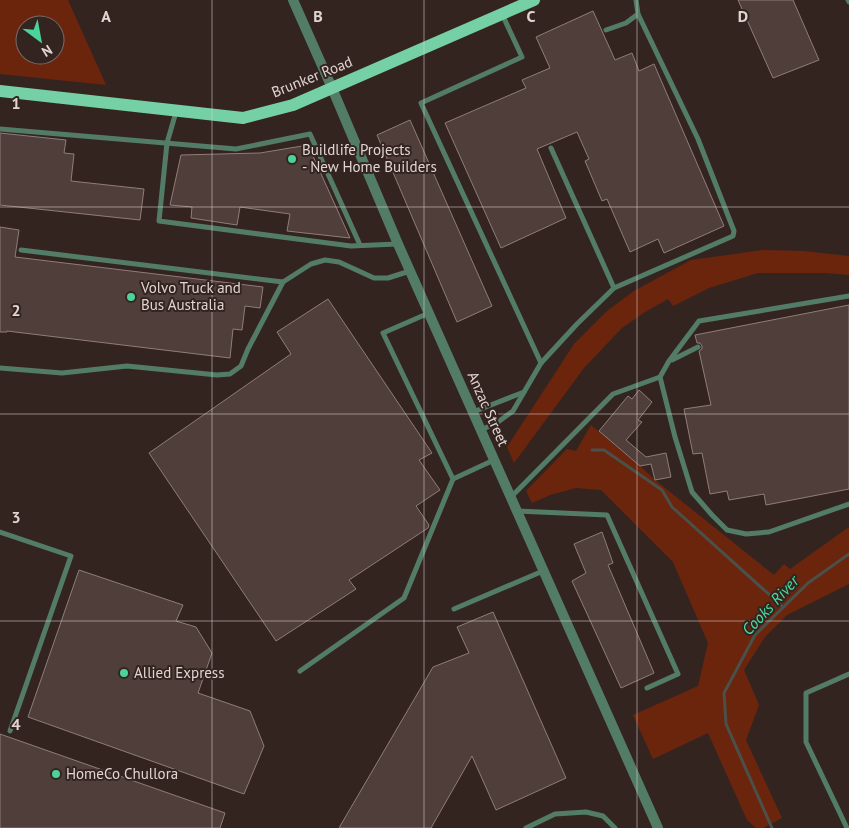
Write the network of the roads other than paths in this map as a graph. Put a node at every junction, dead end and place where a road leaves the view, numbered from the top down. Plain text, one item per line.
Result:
1 (293, 0) edge
2 (534, 0) edge
3 (636, 0) edge
4 (502, 14) junction
5 (638, 14) junction
6 (606, 30) dead end
7 (332, 88) junction
8 (0, 91) edge
9 (41, 95) junction
10 (0, 99) edge
11 (176, 111) junction
12 (0, 129) edge
13 (167, 143) junction
14 (551, 148) dead end
15 (398, 244) junction
16 (360, 245) junction
17 (21, 250) dead end
18 (410, 271) junction
19 (282, 282) junction
20 (614, 288) junction
21 (849, 296) edge
22 (428, 313) junction
23 (698, 347) dead end
24 (669, 361) junction
25 (541, 363) junction
26 (0, 368) edge
27 (660, 377) junction
28 (524, 392) junction
29 (472, 412) junction
30 (481, 430) junction
31 (494, 460) junction
32 (453, 478) junction
33 (510, 497) junction
34 (849, 504) edge
35 (516, 511) junction
36 (0, 532) edge
37 (543, 571) junction
38 (454, 609) dead end
39 (300, 671) dead end
40 (849, 674) edge
41 (647, 688) dead end
42 (10, 731) dead end
43 (526, 828) edge
44 (615, 828) edge
45 (658, 828) edge
46 (847, 828) edge

1 - 7 street, Anzac Street
2 - 4 main road, Brunker Road
3 - 5 lane
4 - 7 main road, Brunker Road
4 - 25 lane
5 - 6 lane
5 - 20 lane
7 - 11 main road, Brunker Road
7 - 15 street, Anzac Street
8 - 9 main road, Brunker Road
9 - 10 main road
9 - 11 main road, Brunker Road
11 - 13 lane
12 - 13 lane
13 - 16 lane
13 - 16 lane
14 - 20 lane
15 - 16 lane
15 - 18 street, Anzac Street
17 - 19 lane
18 - 19 lane
18 - 22 street, Anzac Street
19 - 26 lane
20 - 25 lane
21 - 24 lane
22 - 29 street, Anzac Street
22 - 32 lane
23 - 24 lane
24 - 27 lane
25 - 28 lane
27 - 33 lane
27 - 34 lane
28 - 29 lane
28 - 30 lane
29 - 30 street, Anzac Street
30 - 31 street, Anzac Street
31 - 32 lane
31 - 33 street, Anzac Street
32 - 39 lane
33 - 35 street, Anzac Street
35 - 37 street, Anzac Street
35 - 41 lane
36 - 42 lane
37 - 38 lane
37 - 45 street, Anzac Street
40 - 46 lane
43 - 44 lane

